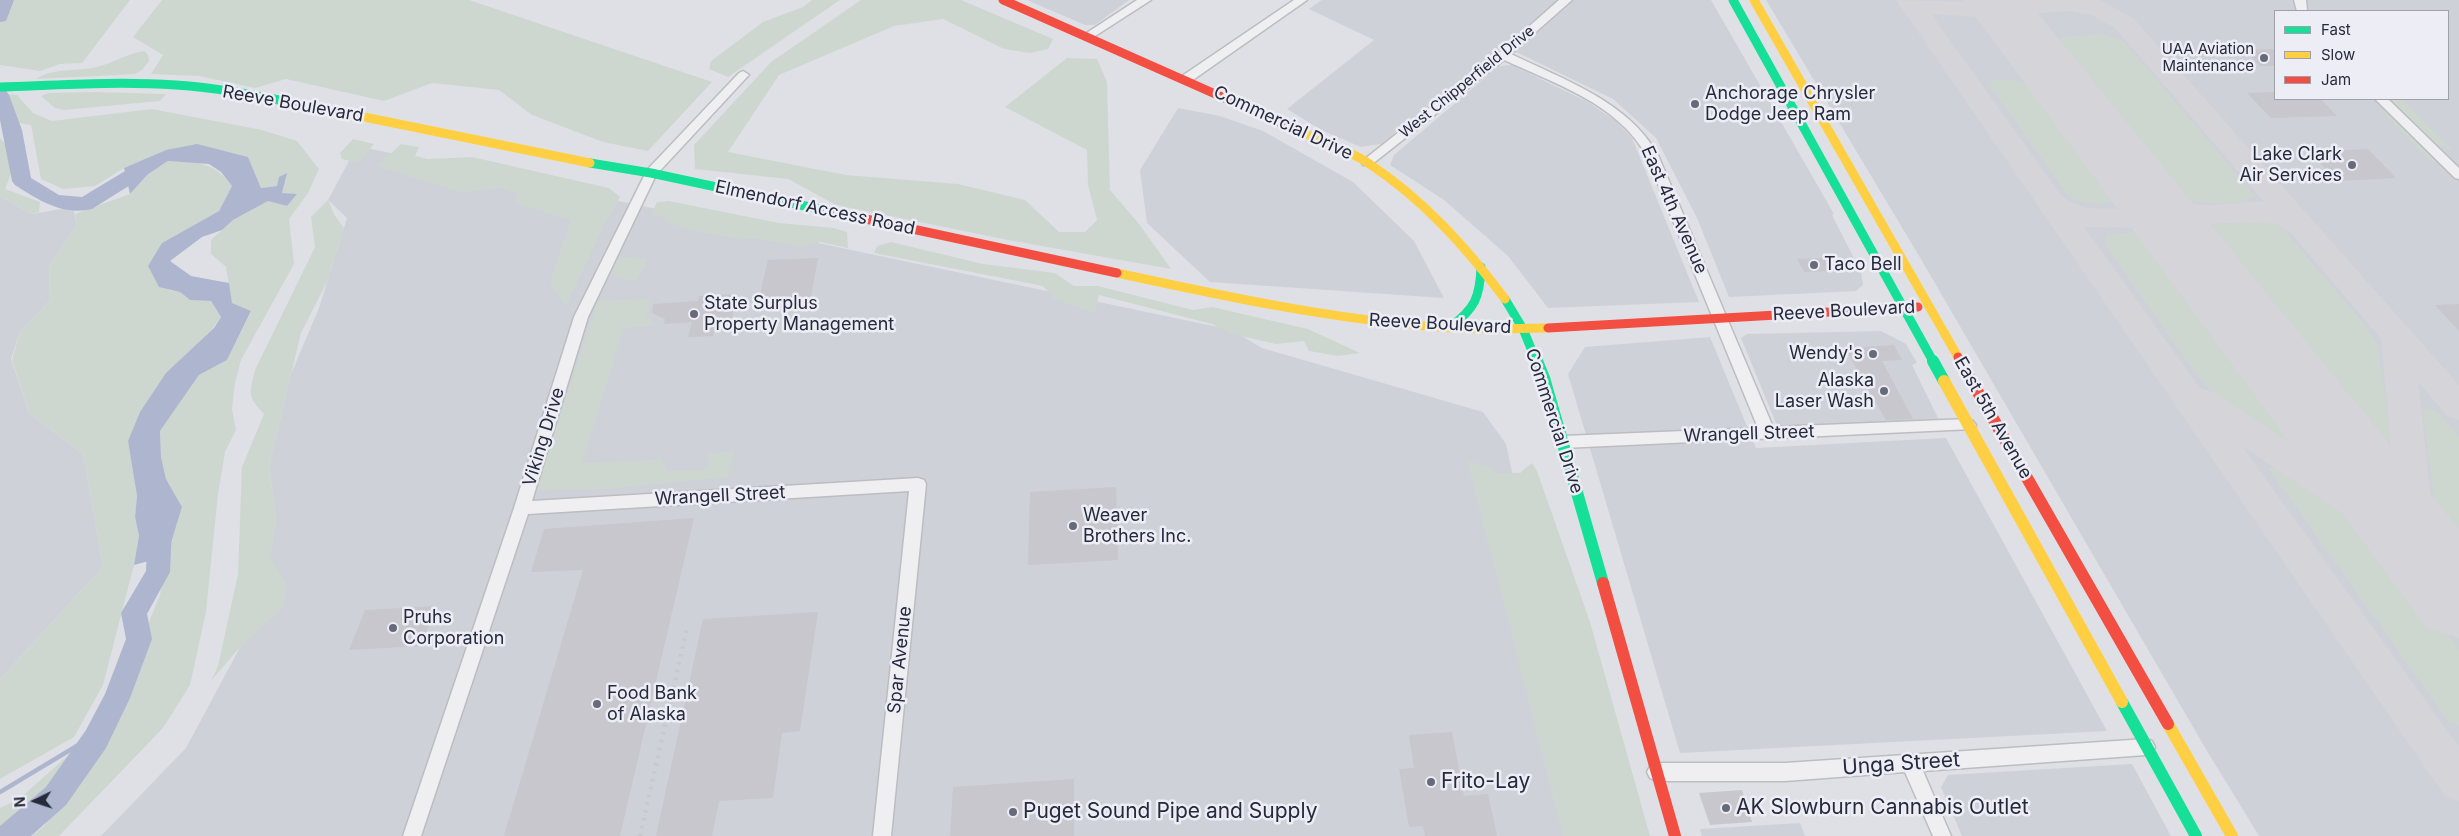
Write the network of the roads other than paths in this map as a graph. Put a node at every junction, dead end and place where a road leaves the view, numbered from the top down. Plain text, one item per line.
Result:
1 (1004, 0) edge
2 (1145, 0) edge
3 (1301, 0) edge
4 (1566, 0) edge
5 (1733, 0) edge
6 (1754, 0) edge
7 (1088, 36) junction
8 (1503, 55) junction
9 (743, 75) dead end
10 (1186, 79) junction
11 (0, 87) edge
12 (2381, 100) edge
13 (582, 162) joint
14 (1367, 162) junction
15 (651, 173) junction
16 (2459, 175) edge
17 (1047, 259) joint
18 (1481, 267) junction
19 (1928, 306) junction
20 (1904, 308) junction
21 (1720, 318) junction
22 (1450, 327) junction
23 (1523, 329) junction
24 (1968, 425) junction
25 (1768, 433) junction
26 (1563, 442) junction
27 (918, 484) joint
28 (522, 508) junction
29 (2146, 747) junction
30 (1912, 764) junction
31 (1656, 772) junction
32 (412, 836) edge
33 (882, 836) edge
34 (1674, 836) edge
35 (1942, 836) edge
36 (2196, 836) edge
37 (2232, 836) edge

1 - 7 main road, Commercial Drive
2 - 7 street
3 - 10 street
4 - 8 street, West Chipperfield Drive
5 - 20 main road, East 5th Avenue
6 - 19 main road, East 5th Avenue
7 - 10 main road, Commercial Drive
8 - 14 street, West Chipperfield Drive
8 - 21 street, East 4th Avenue
9 - 15 street, Viking Drive
10 - 14 main road, Commercial Drive
11 - 13 main road, Reeve Boulevard
12 - 16 street
13 - 15 main road, Elmendorf Access Road
14 - 18 main road, Commercial Drive
15 - 17 main road, Elmendorf Access Road
15 - 28 street, Viking Drive
17 - 22 main road, Reeve Boulevard
18 - 22 main road
18 - 23 main road, Commercial Drive
19 - 20 main road, Reeve Boulevard
19 - 37 main road, East 5th Avenue
20 - 21 main road, Reeve Boulevard
20 - 24 main road, East 5th Avenue
21 - 23 main road, Reeve Boulevard
21 - 25 street, East 4th Avenue
22 - 23 main road, Reeve Boulevard
23 - 26 main road, Commercial Drive
24 - 25 street, Wrangell Street
24 - 29 main road, East 5th Avenue
25 - 26 street, Wrangell Street
26 - 31 main road, Commercial Drive
27 - 28 street, Wrangell Street
27 - 33 street, Spar Avenue
28 - 32 street, Viking Drive
29 - 30 street, Unga Street
29 - 36 main road, East 5th Avenue
30 - 31 street, Unga Street
30 - 35 street
31 - 34 main road, Commercial Drive

